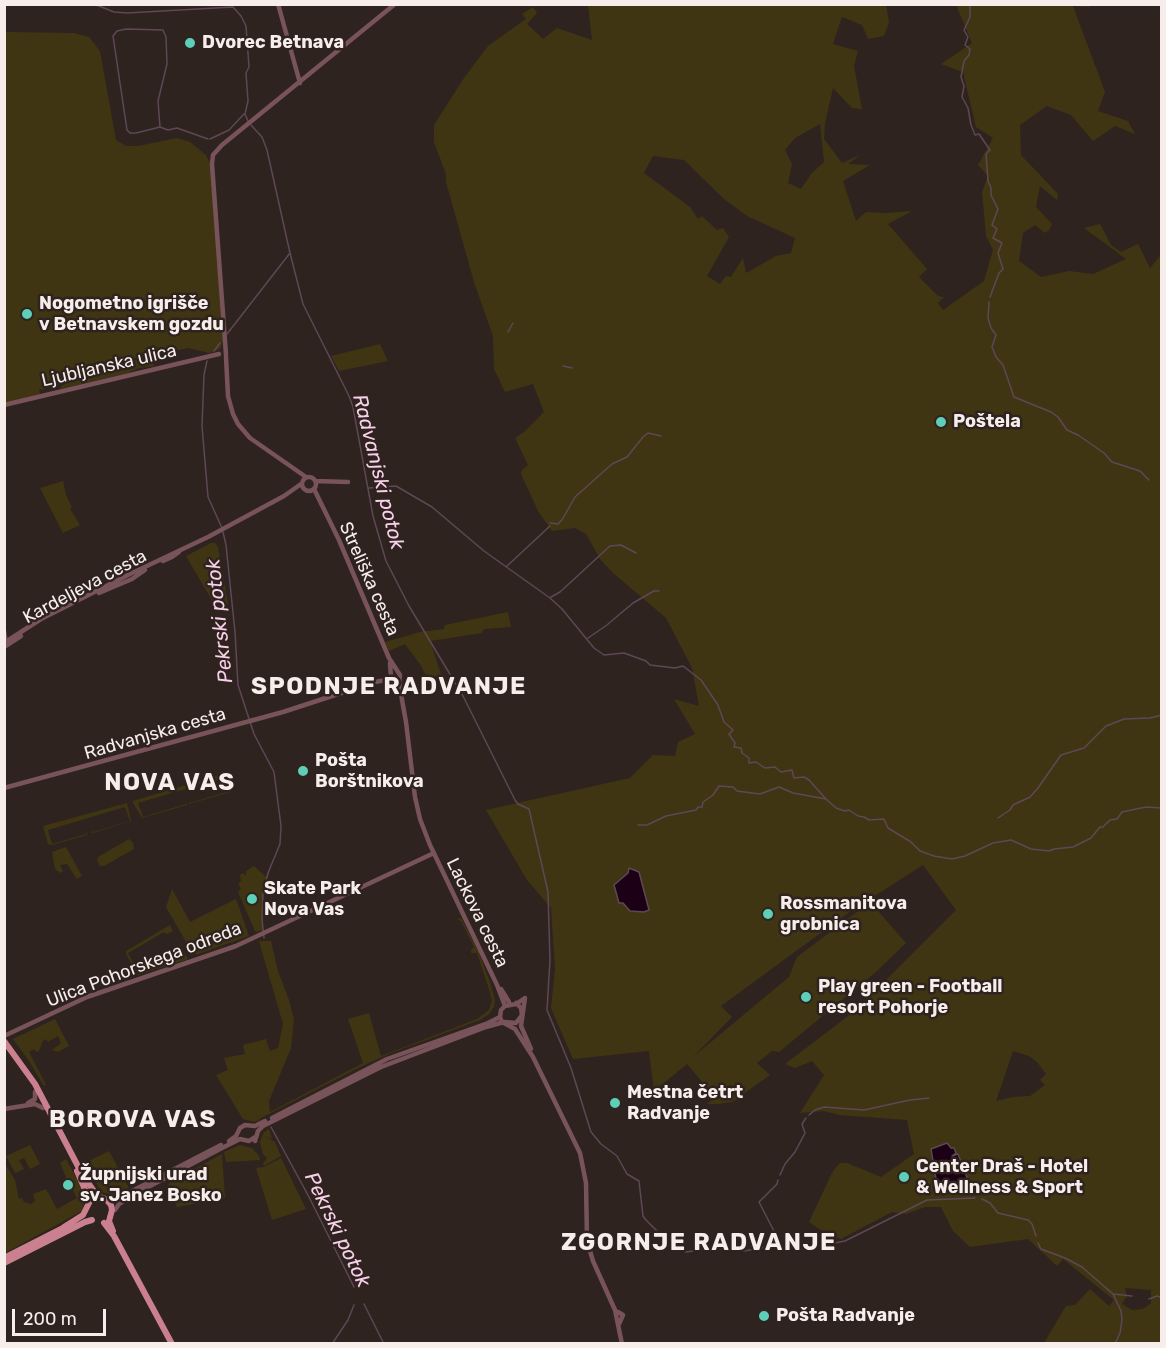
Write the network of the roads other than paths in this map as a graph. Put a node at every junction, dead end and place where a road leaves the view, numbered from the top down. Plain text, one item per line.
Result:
1 (278, 4) edge
2 (395, 4) edge
3 (300, 83) junction
4 (222, 356) junction
5 (4, 405) edge
6 (303, 481) junction
7 (315, 481) junction
8 (310, 489) junction
9 (284, 495) junction
10 (4, 631) edge
11 (5, 644) edge
12 (394, 676) junction
13 (4, 788) edge
14 (434, 853) junction
15 (497, 985) junction
16 (512, 1005) junction
17 (502, 1021) junction
18 (517, 1022) junction
19 (482, 1027) junction
20 (4, 1036) edge
21 (4, 1044) edge
22 (533, 1057) junction
23 (35, 1092) junction
24 (4, 1108) edge
25 (43, 1108) junction
26 (267, 1122) junction
27 (255, 1127) junction
28 (239, 1134) junction
29 (255, 1139) junction
30 (217, 1149) junction
31 (93, 1200) junction
32 (111, 1205) junction
33 (89, 1216) junction
34 (107, 1220) junction
35 (64, 1230) junction
36 (4, 1258) edge
37 (4, 1263) edge
38 (171, 1343) edge
39 (622, 1344) edge

1 - 3 street
2 - 3 street
3 - 4 street
4 - 5 street, Ljubljanska ulica
4 - 6 street
6 - 7 street
6 - 8 street
6 - 9 street
7 - 8 street
7 - 8 street
8 - 9 street
8 - 12 street, Streliška cesta
9 - 11 street, Kardeljeva cesta
10 - 11 street
12 - 13 street, Radvanjska cesta
12 - 14 street, Streliška cesta
14 - 15 street, Lackova cesta
14 - 20 street, Ulica Pohorskega odreda
15 - 16 street
15 - 16 street
16 - 16 street
16 - 17 street
16 - 18 street
17 - 18 street
17 - 19 street
18 - 22 street
18 - 22 street
19 - 26 street
19 - 26 street
21 - 23 main road
21 - 31 main road
22 - 39 street
23 - 24 street
23 - 25 main road
24 - 25 street
25 - 31 main road
26 - 27 street
26 - 29 street
27 - 28 street
27 - 29 street
28 - 29 street
28 - 30 street
28 - 30 street
30 - 32 street
31 - 32 main road
31 - 33 main road
32 - 34 main road
33 - 34 main road
33 - 35 main road
34 - 38 main road
35 - 36 main road
35 - 37 main road

